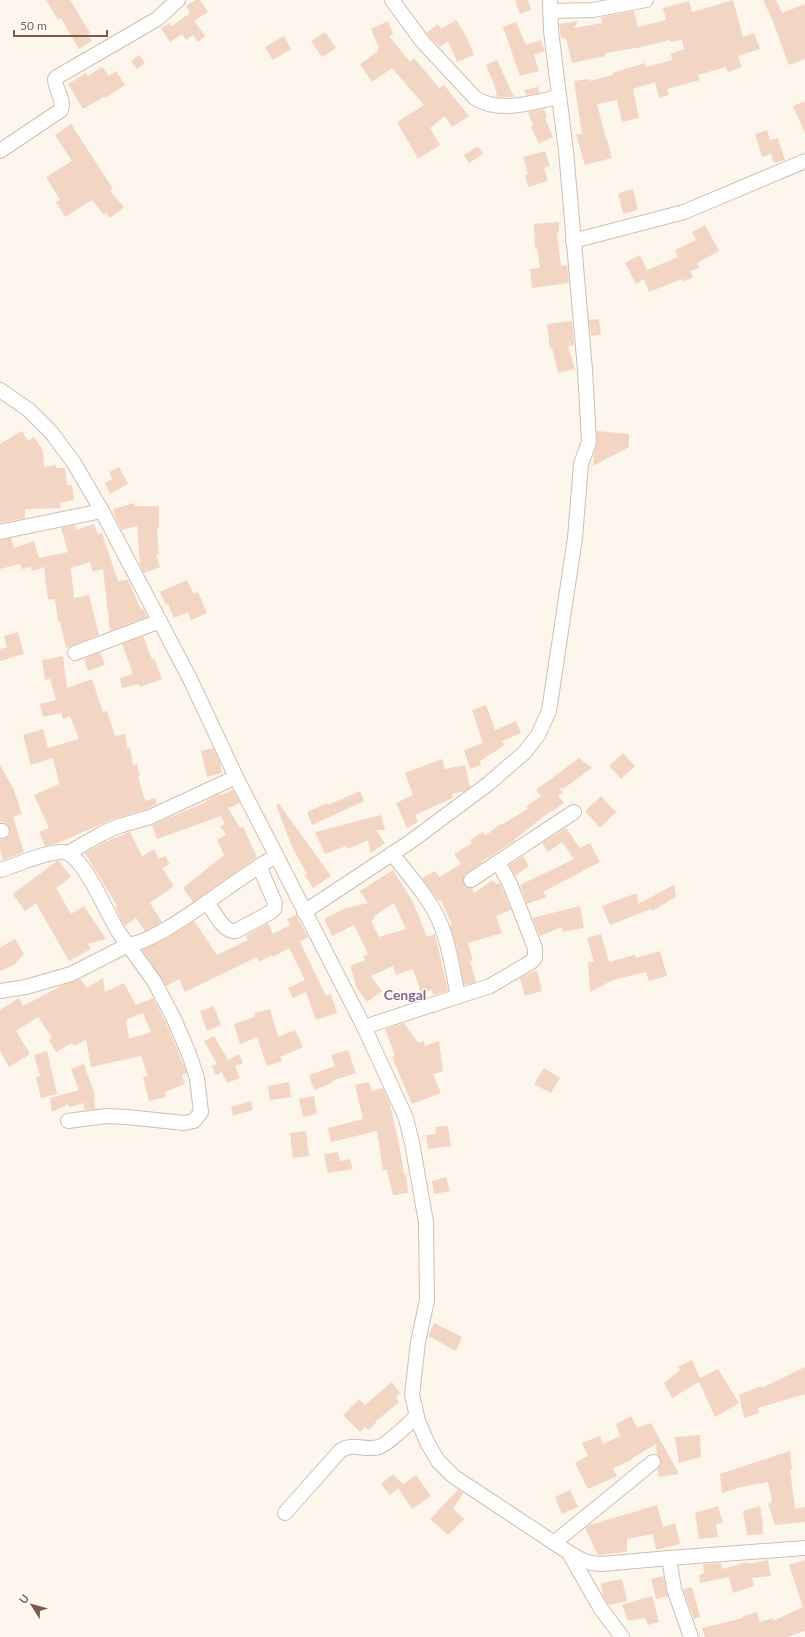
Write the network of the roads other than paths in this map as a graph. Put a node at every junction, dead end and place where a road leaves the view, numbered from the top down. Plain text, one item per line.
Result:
1 (178, 0) edge
2 (392, 0) edge
3 (646, 0) edge
4 (550, 5) edge
5 (559, 97) junction
6 (0, 151) edge
7 (805, 161) edge
8 (573, 241) junction
9 (0, 390) edge
10 (102, 511) junction
11 (0, 532) edge
12 (160, 621) junction
13 (75, 653) dead end
14 (236, 777) junction
15 (574, 812) dead end
16 (68, 853) junction
17 (392, 854) junction
18 (276, 856) junction
19 (498, 862) junction
20 (259, 866) junction
21 (0, 870) edge
22 (470, 880) dead end
23 (207, 902) junction
24 (304, 912) junction
25 (128, 945) junction
26 (0, 991) edge
27 (458, 996) junction
28 (364, 1028) junction
29 (68, 1121) dead end
30 (417, 1416) junction
31 (653, 1462) dead end
32 (285, 1513) dead end
33 (555, 1542) junction
34 (805, 1548) edge
35 (568, 1552) junction
36 (670, 1558) junction
37 (622, 1637) edge
38 (691, 1637) edge

1 - 6 street
2 - 5 street
3 - 4 street
4 - 5 street
5 - 8 street
7 - 8 street
8 - 17 street
9 - 10 street
10 - 11 street
10 - 12 street
12 - 13 street
12 - 14 street
14 - 16 street
14 - 18 street
15 - 19 street
16 - 21 street
16 - 25 street
17 - 24 street
17 - 27 street
18 - 20 street
18 - 24 street
19 - 22 street
19 - 27 street
20 - 23 street
20 - 23 street
23 - 25 street
24 - 28 street
25 - 26 street
25 - 29 street
27 - 28 street
28 - 30 street
30 - 32 street
30 - 33 street
31 - 33 street
33 - 35 street
34 - 36 street
35 - 36 street
35 - 37 street
36 - 38 street

